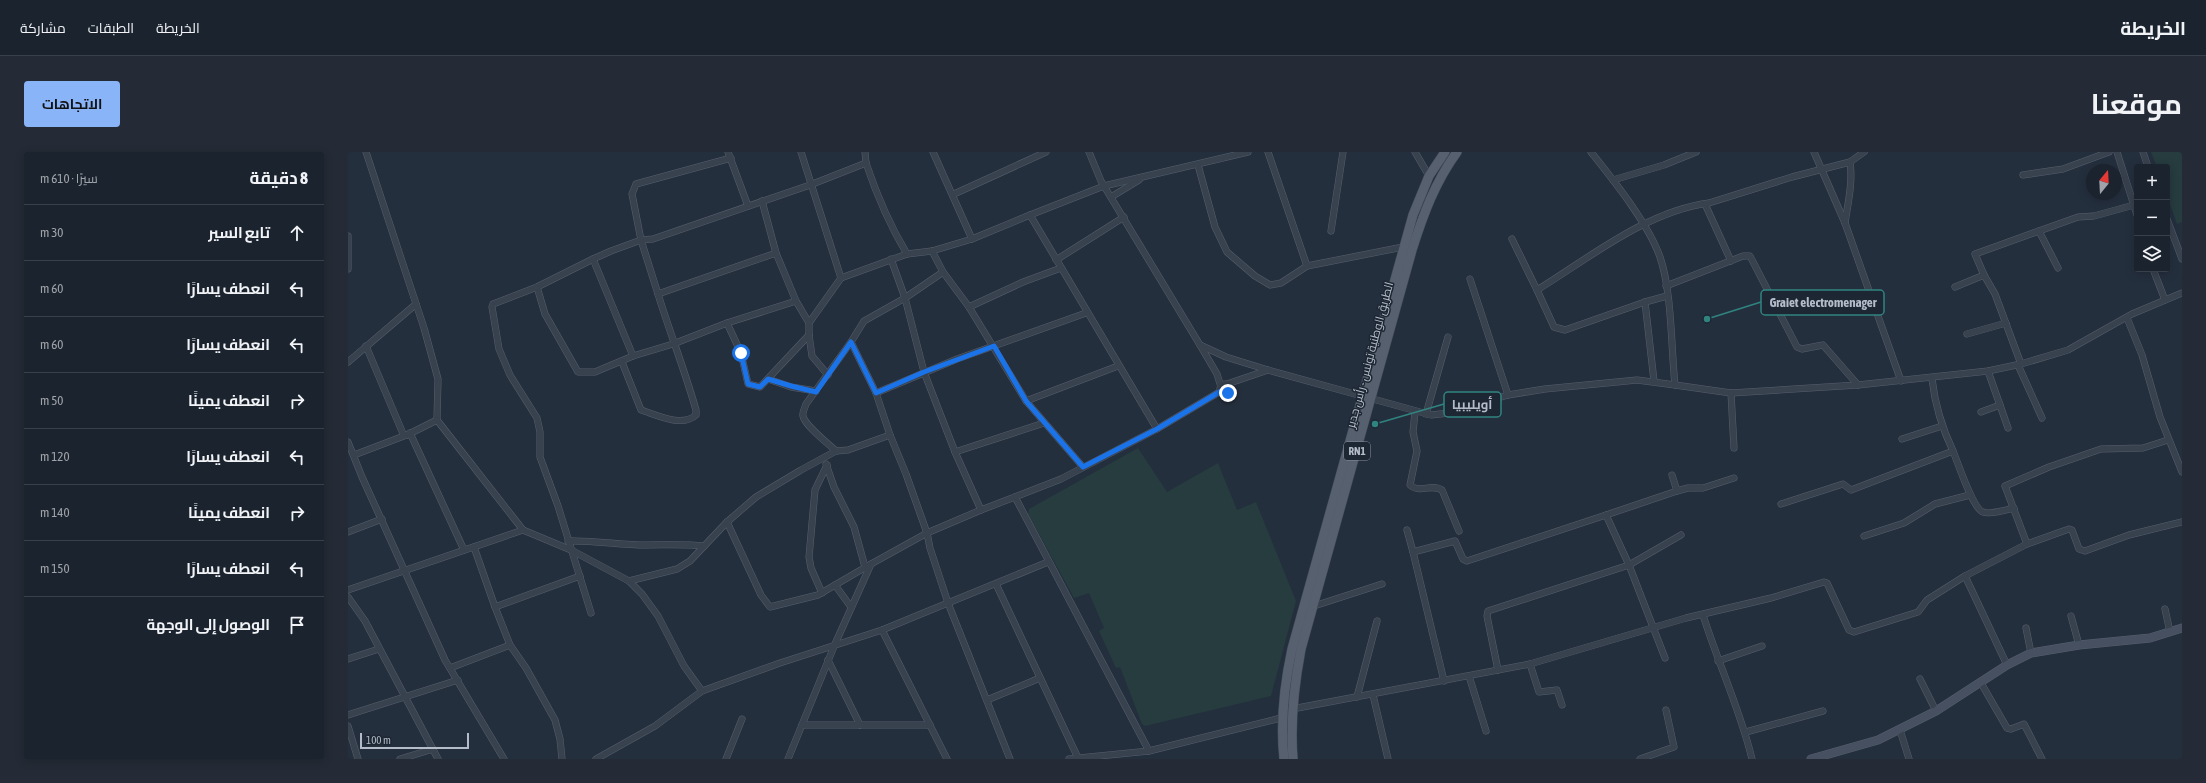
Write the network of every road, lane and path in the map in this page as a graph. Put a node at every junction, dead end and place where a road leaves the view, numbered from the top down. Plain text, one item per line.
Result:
1 (366, 152) edge
2 (801, 152) edge
3 (865, 152) edge
4 (934, 152) edge
5 (1046, 152) edge
6 (1089, 152) edge
7 (1248, 152) edge
8 (1268, 152) edge
9 (1343, 152) edge
10 (1414, 152) edge
11 (1445, 152) edge
12 (1457, 152) edge
13 (1591, 152) edge
14 (1696, 152) edge
15 (1814, 152) edge
16 (1864, 152) edge
17 (2109, 152) edge
18 (2117, 152) edge
19 (2143, 152) edge
20 (729, 155) edge
21 (1850, 162) junction
22 (866, 163) junction
23 (2147, 164) edge
24 (1198, 165) junction
25 (1822, 170) junction
26 (2023, 175) dead end
27 (1145, 176) junction
28 (1429, 176) junction
29 (1613, 180) junction
30 (810, 185) junction
31 (1104, 186) junction
32 (954, 194) junction
33 (1111, 197) junction
34 (762, 202) junction
35 (1705, 204) junction
36 (2134, 205) joint
37 (748, 206) junction
38 (1030, 215) junction
39 (1124, 217) junction
40 (1844, 223) junction
41 (1643, 224) junction
42 (2170, 227) edge
43 (1331, 231) dead end
44 (2040, 231) junction
45 (348, 236) edge
46 (972, 239) junction
47 (1512, 239) dead end
48 (641, 240) junction
49 (1403, 247) junction
50 (932, 251) junction
51 (776, 253) junction
52 (907, 254) junction
53 (891, 259) junction
54 (593, 260) junction
55 (1056, 260) junction
56 (2182, 260) edge
57 (1731, 262) junction
58 (1307, 266) junction
59 (1061, 268) junction
60 (2058, 268) dead end
61 (348, 269) edge
62 (943, 272) junction
63 (2154, 272) edge
64 (1984, 275) junction
65 (840, 278) junction
66 (1470, 279) dead end
67 (1666, 286) junction
68 (537, 287) junction
69 (1955, 288) dead end
70 (1537, 290) junction
71 (2182, 293) edge
72 (658, 294) junction
73 (1667, 296) junction
74 (905, 298) junction
75 (2166, 300) junction
76 (796, 301) junction
77 (1645, 302) junction
78 (416, 304) junction
79 (969, 307) junction
80 (1086, 313) junction
81 (2127, 318) junction
82 (727, 323) junction
83 (809, 323) junction
84 (2006, 323) junction
85 (1967, 334) dead end
86 (809, 335) junction
87 (1448, 337) dead end
88 (851, 342) junction
89 (673, 344) junction
90 (1200, 345) junction
91 (366, 346) junction
92 (994, 346) junction
93 (633, 356) junction
94 (348, 362) edge
95 (622, 362) junction
96 (2019, 364) junction
97 (1118, 366) junction
98 (1268, 370) junction
99 (1988, 371) junction
100 (924, 372) junction
101 (828, 375) junction
102 (768, 379) junction
103 (1932, 379) junction
104 (1654, 381) junction
105 (1901, 381) junction
106 (1675, 385) junction
107 (1858, 385) junction
108 (1225, 387) junction
109 (816, 392) junction
110 (876, 393) junction
111 (1731, 393) junction
112 (1508, 394) junction
113 (1362, 395) junction
114 (1371, 397) junction
115 (1026, 401) junction
116 (2000, 405) junction
117 (1415, 412) junction
118 (1981, 412) dead end
119 (1426, 414) junction
120 (2042, 418) dead end
121 (437, 420) junction
122 (1044, 423) junction
123 (1942, 426) junction
124 (2008, 428) dead end
125 (1157, 429) junction
126 (410, 433) junction
127 (890, 435) junction
128 (404, 436) junction
129 (1902, 439) dead end
130 (2168, 440) junction
131 (348, 442) edge
132 (1734, 448) dead end
133 (1953, 451) junction
134 (836, 452) junction
135 (954, 452) junction
136 (354, 455) junction
137 (826, 462) junction
138 (1083, 467) junction
139 (2182, 472) edge
140 (1672, 475) dead end
141 (1734, 478) dead end
142 (1677, 491) junction
143 (1970, 495) junction
144 (1015, 497) junction
145 (1781, 504) dead end
146 (2014, 508) junction
147 (981, 510) junction
148 (1606, 515) junction
149 (382, 519) junction
150 (727, 522) junction
151 (2182, 522) edge
152 (523, 530) junction
153 (1407, 530) dead end
154 (1459, 531) dead end
155 (348, 532) edge
156 (927, 533) junction
157 (1681, 536) dead end
158 (1864, 536) dead end
159 (568, 540) junction
160 (2027, 544) junction
161 (704, 546) junction
162 (474, 547) junction
163 (464, 550) junction
164 (571, 550) junction
165 (1413, 552) junction
166 (1048, 562) junction
167 (1629, 565) junction
168 (868, 566) junction
169 (404, 571) junction
170 (580, 576) junction
171 (1965, 576) junction
172 (629, 581) junction
173 (996, 584) junction
174 (1382, 584) dead end
175 (835, 585) junction
176 (348, 590) edge
177 (822, 593) junction
178 (348, 597) edge
179 (948, 603) junction
180 (1314, 606) junction
181 (495, 607) junction
182 (851, 607) junction
183 (2165, 609) dead end
184 (591, 613) dead end
185 (1702, 615) junction
186 (2071, 616) dead end
187 (1377, 621) dead end
188 (1653, 628) junction
189 (2026, 628) dead end
190 (2182, 628) edge
191 (882, 630) junction
192 (2170, 632) junction
193 (835, 644) junction
194 (510, 645) junction
195 (2079, 645) junction
196 (1762, 646) dead end
197 (379, 649) junction
198 (2032, 653) junction
199 (1665, 658) dead end
200 (348, 659) edge
201 (828, 660) junction
202 (1718, 661) junction
203 (1530, 664) junction
204 (2007, 665) junction
205 (450, 668) junction
206 (1498, 670) junction
207 (1468, 676) junction
208 (1040, 678) junction
209 (1920, 679) dead end
210 (458, 680) junction
211 (1444, 681) junction
212 (1981, 683) junction
213 (702, 691) junction
214 (1373, 695) junction
215 (405, 696) junction
216 (1357, 697) junction
217 (987, 700) junction
218 (1562, 705) dead end
219 (1292, 709) junction
220 (1666, 710) dead end
221 (1823, 711) dead end
222 (1936, 711) junction
223 (348, 715) edge
224 (742, 718) dead end
225 (1281, 718) junction
226 (802, 725) junction
227 (860, 725) junction
228 (930, 725) junction
229 (348, 726) edge
230 (1900, 730) junction
231 (1486, 731) dead end
232 (1746, 732) junction
233 (433, 749) junction
234 (1149, 751) junction
235 (1140, 752) junction
236 (1661, 756) edge
237 (1824, 757) edge
238 (358, 759) edge
239 (400, 759) edge
240 (438, 759) edge
241 (504, 759) edge
242 (562, 759) edge
243 (596, 759) edge
244 (726, 759) edge
245 (788, 759) edge
246 (947, 759) edge
247 (1010, 759) edge
248 (1072, 759) edge
249 (1142, 759) edge
250 (1284, 759) edge
251 (1293, 759) edge
252 (1388, 759) edge
253 (1640, 759) edge
254 (1752, 759) edge
255 (1811, 759) edge
256 (1909, 759) edge
257 (2042, 759) edge

1 - 78 street
2 - 30 street
3 - 22 street
4 - 32 street
5 - 32 street
6 - 31 street
7 - 24 street
8 - 58 street
9 - 43 street
10 - 28 street
11 - 28 main road, الطريق الوطنية تونس - رأس جدير / RN1
12 - 114 main road, الطريق الوطنية تونس - رأس جدير / RN1
13 - 29 street
14 - 29 street
15 - 25 street
16 - 21 street
17 - 26 street
18 - 36 street
19 - 23 street
20 - 37 street
20 - 48 street
21 - 25 street
21 - 40 street
22 - 30 street
22 - 52 street
24 - 27 street
24 - 58 street
25 - 35 street
25 - 40 street
27 - 31 street
27 - 33 street
28 - 49 main road, الطريق الوطنية تونس - رأس جدير / RN1
29 - 41 street
30 - 34 street
30 - 65 street
31 - 33 street
31 - 38 street
32 - 46 street
33 - 39 street
34 - 37 street
34 - 51 street
35 - 41 street
35 - 57 street
36 - 44 street
37 - 48 street
38 - 46 street
38 - 55 street
39 - 55 street
39 - 90 street
40 - 105 street
41 - 67 street
41 - 70 street
42 - 56 street
44 - 60 street
44 - 64 street
45 - 61 street
46 - 50 street
47 - 70 street
48 - 54 street
48 - 72 street
49 - 58 street
49 - 113 main road, الطريق الوطنية تونس - رأس جدير / RN1
50 - 52 street
50 - 62 street
51 - 72 street
51 - 76 street
52 - 53 street
53 - 65 street
53 - 74 street
54 - 68 street
54 - 93 street
55 - 59 street
57 - 67 street
57 - 107 street
59 - 79 street
59 - 80 street
62 - 74 street
62 - 79 street
63 - 75 street
64 - 69 street
64 - 84 street
65 - 83 street
66 - 112 street
67 - 73 street
68 - 95 street
68 - 159 street
70 - 77 street
71 - 75 street
72 - 89 street
73 - 77 street
73 - 106 street
74 - 88 street
74 - 100 street
75 - 81 street
76 - 82 street
76 - 83 street
77 - 104 street
78 - 91 street
78 - 121 street
79 - 92 street
80 - 92 street
80 - 97 street
81 - 96 street
81 - 130 street
82 - 89 street
82 - 102 street
83 - 86 street
84 - 85 street
84 - 96 street
86 - 101 street
86 - 102 street
87 - 119 street
88 - 101 street
88 - 110 street
89 - 93 street
89 - 95 street
90 - 98 street
90 - 108 street
91 - 94 street
91 - 128 street
92 - 100 street
92 - 115 street
93 - 95 street
96 - 99 street
96 - 120 street
97 - 115 street
97 - 125 street
98 - 108 street
98 - 113 street
99 - 103 street
99 - 116 street
100 - 110 street
100 - 135 street
101 - 109 street
102 - 109 street
103 - 105 street
103 - 123 street
104 - 106 street
104 - 112 street
105 - 107 street
106 - 111 street
107 - 111 street
108 - 125 street
109 - 134 street
110 - 127 street
111 - 132 street
112 - 119 street
113 - 114 street
113 - 225 main road, الطريق الوطنية تونس - رأس جدير / RN1
114 - 117 street
114 - 180 main road, الطريق الوطنية تونس - رأس جدير / RN1
115 - 122 street
116 - 118 street
116 - 124 street
117 - 119 street
117 - 154 street
121 - 126 street
121 - 152 street
122 - 135 street
122 - 138 street
123 - 129 street
123 - 133 street
125 - 138 street
126 - 128 street
126 - 163 street
127 - 134 street
127 - 156 street
128 - 136 street
130 - 139 street
130 - 146 street
131 - 136 street
133 - 143 street
133 - 145 street
134 - 137 street
135 - 147 street
136 - 149 street
137 - 150 street
137 - 168 street
137 - 177 street
138 - 144 street
140 - 142 street
141 - 142 street
142 - 148 street
143 - 146 street
143 - 158 street
144 - 147 street
144 - 166 street
146 - 160 street
147 - 156 street
148 - 165 street
148 - 167 street
149 - 155 street
149 - 169 street
150 - 161 street
150 - 177 street
151 - 160 street
152 - 162 street
152 - 164 street
153 - 165 street
156 - 168 street
156 - 179 street
157 - 167 street
159 - 161 street
159 - 164 street
160 - 171 street
161 - 172 street
162 - 163 street
162 - 181 street
163 - 169 street
164 - 170 street
164 - 172 street
165 - 211 street
166 - 173 street
166 - 234 street
167 - 188 street
167 - 206 street
168 - 175 street
168 - 182 street
169 - 176 street
169 - 205 street
170 - 181 street
170 - 184 street
171 - 185 street
171 - 204 street
172 - 213 street
173 - 179 street
173 - 208 street
174 - 180 street
175 - 177 street
175 - 182 street
178 - 197 street
179 - 191 street
179 - 217 street
180 - 219 main road, الطريق الوطنية تونس - رأس جدير / RN1
181 - 194 street
182 - 193 street
183 - 192 street
185 - 188 street
185 - 202 street
186 - 195 street
187 - 216 street
188 - 199 street
188 - 203 street
189 - 198 street
190 - 192 street
191 - 193 street
191 - 228 street
192 - 195 street
193 - 201 street
193 - 213 street
194 - 205 street
194 - 242 street
195 - 198 street
196 - 202 street
197 - 200 street
197 - 215 street
198 - 204 street
201 - 226 street
201 - 227 street
202 - 232 street
203 - 206 street
203 - 218 street
204 - 212 street
205 - 210 street
206 - 207 street
207 - 211 street
207 - 231 street
208 - 217 street
208 - 248 street
209 - 222 street
210 - 215 street
210 - 241 street
211 - 214 street
212 - 222 street
212 - 257 street
213 - 243 street
214 - 216 street
214 - 252 street
215 - 223 street
215 - 233 street
216 - 219 street
217 - 247 street
219 - 251 main road, الطريق الوطنية تونس - رأس جدير / RN1
220 - 236 street
221 - 232 street
222 - 230 street
224 - 244 street
225 - 234 street
225 - 250 main road, الطريق الوطنية تونس - رأس جدير / RN1
226 - 227 street
226 - 245 street
227 - 228 street
228 - 246 street
229 - 238 street
230 - 237 street
230 - 256 street
232 - 254 street
233 - 239 street
233 - 240 street
234 - 235 street
235 - 248 street
235 - 249 street
236 - 253 street
237 - 255 street

